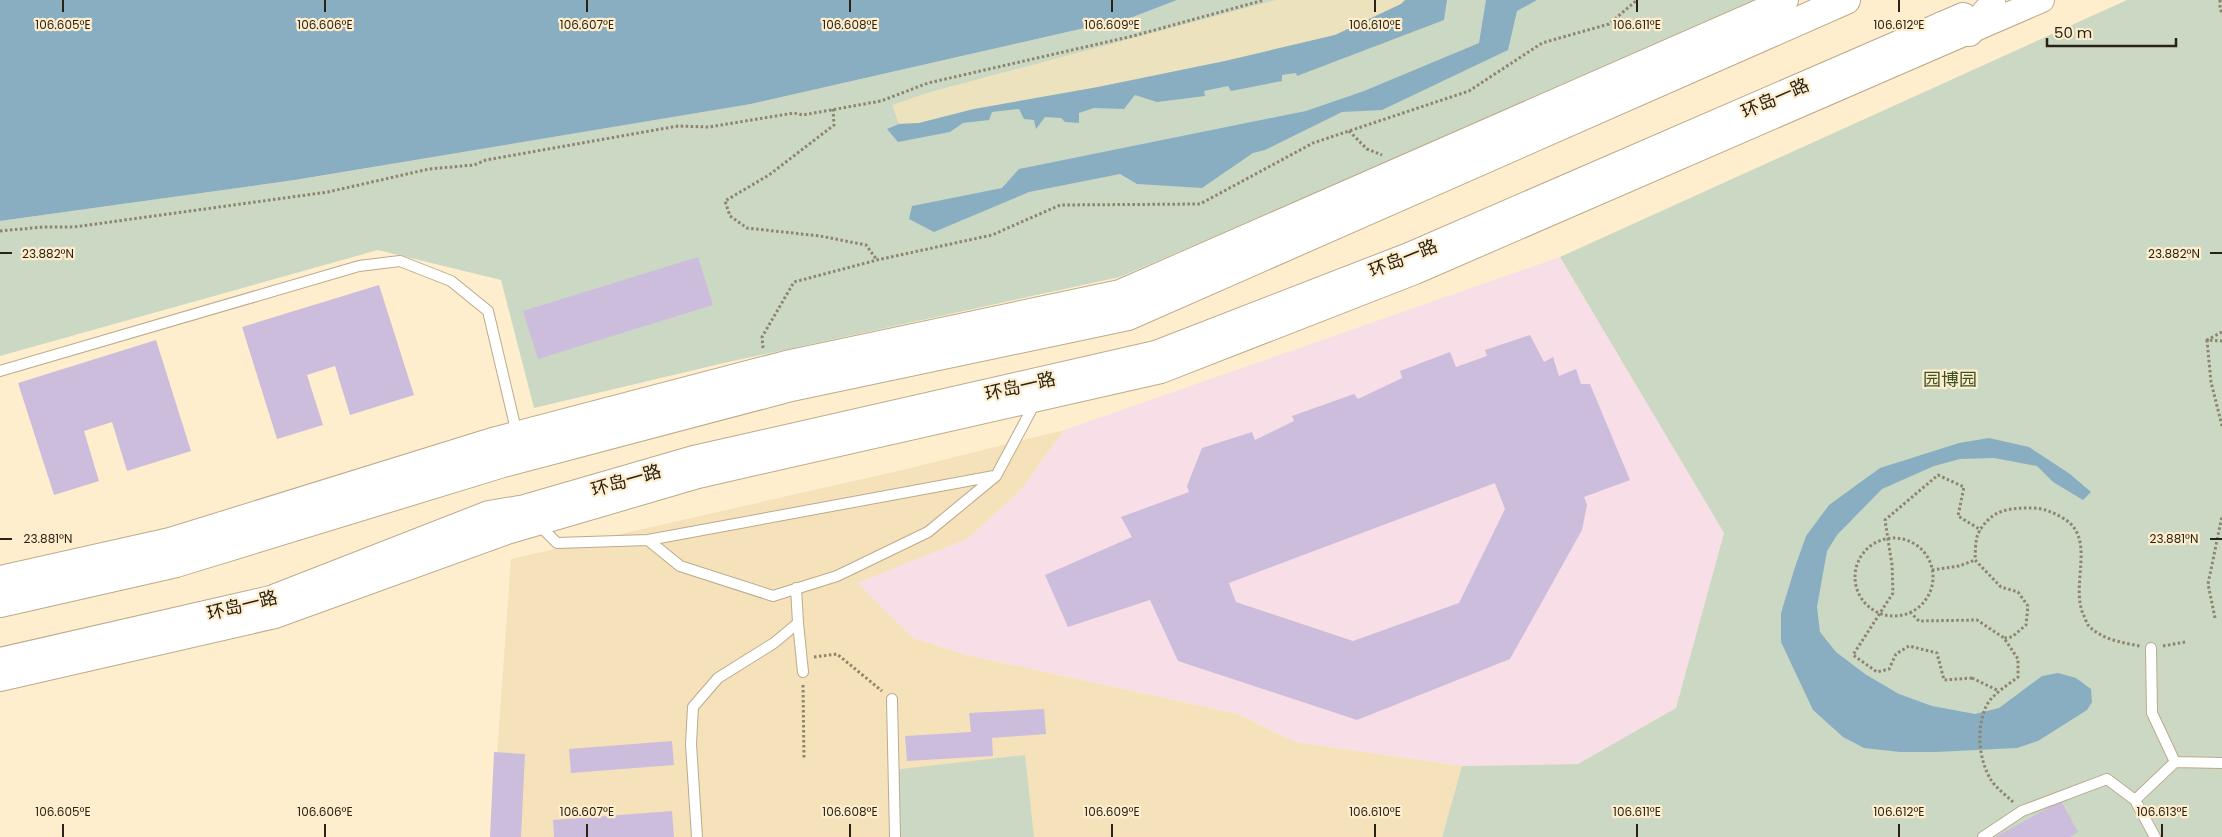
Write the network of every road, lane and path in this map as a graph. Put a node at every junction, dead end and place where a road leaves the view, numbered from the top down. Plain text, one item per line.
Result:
1 (1264, 0) edge
2 (1637, 0) edge
3 (1786, 0) edge
4 (1846, 0) edge
5 (2042, 0) edge
6 (2220, 0) edge
7 (1998, 3) edge
8 (2222, 13) edge
9 (1942, 26) junction
10 (1969, 32) junction
11 (833, 109) junction
12 (1349, 131) junction
13 (1404, 168) junction
14 (0, 231) edge
15 (877, 260) junction
16 (2222, 332) edge
17 (2207, 340) junction
18 (2222, 341) edge
19 (763, 369) junction
20 (0, 371) edge
21 (1043, 389) junction
22 (2222, 426) edge
23 (518, 434) junction
24 (996, 476) junction
25 (530, 516) junction
26 (2222, 516) edge
27 (1981, 530) junction
28 (2220, 534) edge
29 (648, 540) junction
30 (1975, 560) junction
31 (1932, 570) junction
32 (0, 578) edge
33 (796, 588) junction
34 (0, 603) edge
35 (1910, 612) junction
36 (2215, 618) dead end
37 (798, 623) junction
38 (2004, 638) junction
39 (2185, 642) dead end
40 (2151, 648) junction
41 (801, 658) junction
42 (0, 662) edge
43 (803, 672) joint
44 (0, 679) edge
45 (1999, 692) junction
46 (892, 699) joint
47 (804, 760) dead end
48 (2175, 762) junction
49 (2222, 764) edge
50 (2135, 800) junction
51 (2013, 802) dead end
52 (697, 837) edge
53 (895, 837) edge
54 (1983, 837) edge
55 (2155, 837) edge

1 - 11 path
2 - 12 path
3 - 13 street
4 - 34 main road
5 - 10 street
6 - 8 path
7 - 9 main road, 环岛一路
7 - 10 main road
9 - 10 main road
9 - 21 main road, 环岛一路
10 - 21 street
11 - 14 path
11 - 15 path
12 - 13 path
12 - 15 path
13 - 19 street
15 - 19 path
16 - 17 path
17 - 18 path
17 - 22 path
19 - 23 street
20 - 23 lane
21 - 24 lane
21 - 25 main road, 环岛一路
23 - 32 street
24 - 29 lane
24 - 33 lane
25 - 29 lane
25 - 42 main road, 环岛一路
25 - 44 street
26 - 28 path
27 - 30 path
27 - 40 path
27 - 45 path, bridge
28 - 36 path
29 - 33 lane
30 - 31 path
30 - 38 path
31 - 35 path
31 - 35 path
33 - 37 lane
35 - 38 path
37 - 41 lane
37 - 52 lane
38 - 45 path
39 - 40 path
40 - 48 lane
41 - 43 lane
41 - 46 path
43 - 47 path
45 - 51 path
46 - 53 lane
48 - 49 lane
48 - 50 lane
50 - 54 lane
50 - 55 lane

